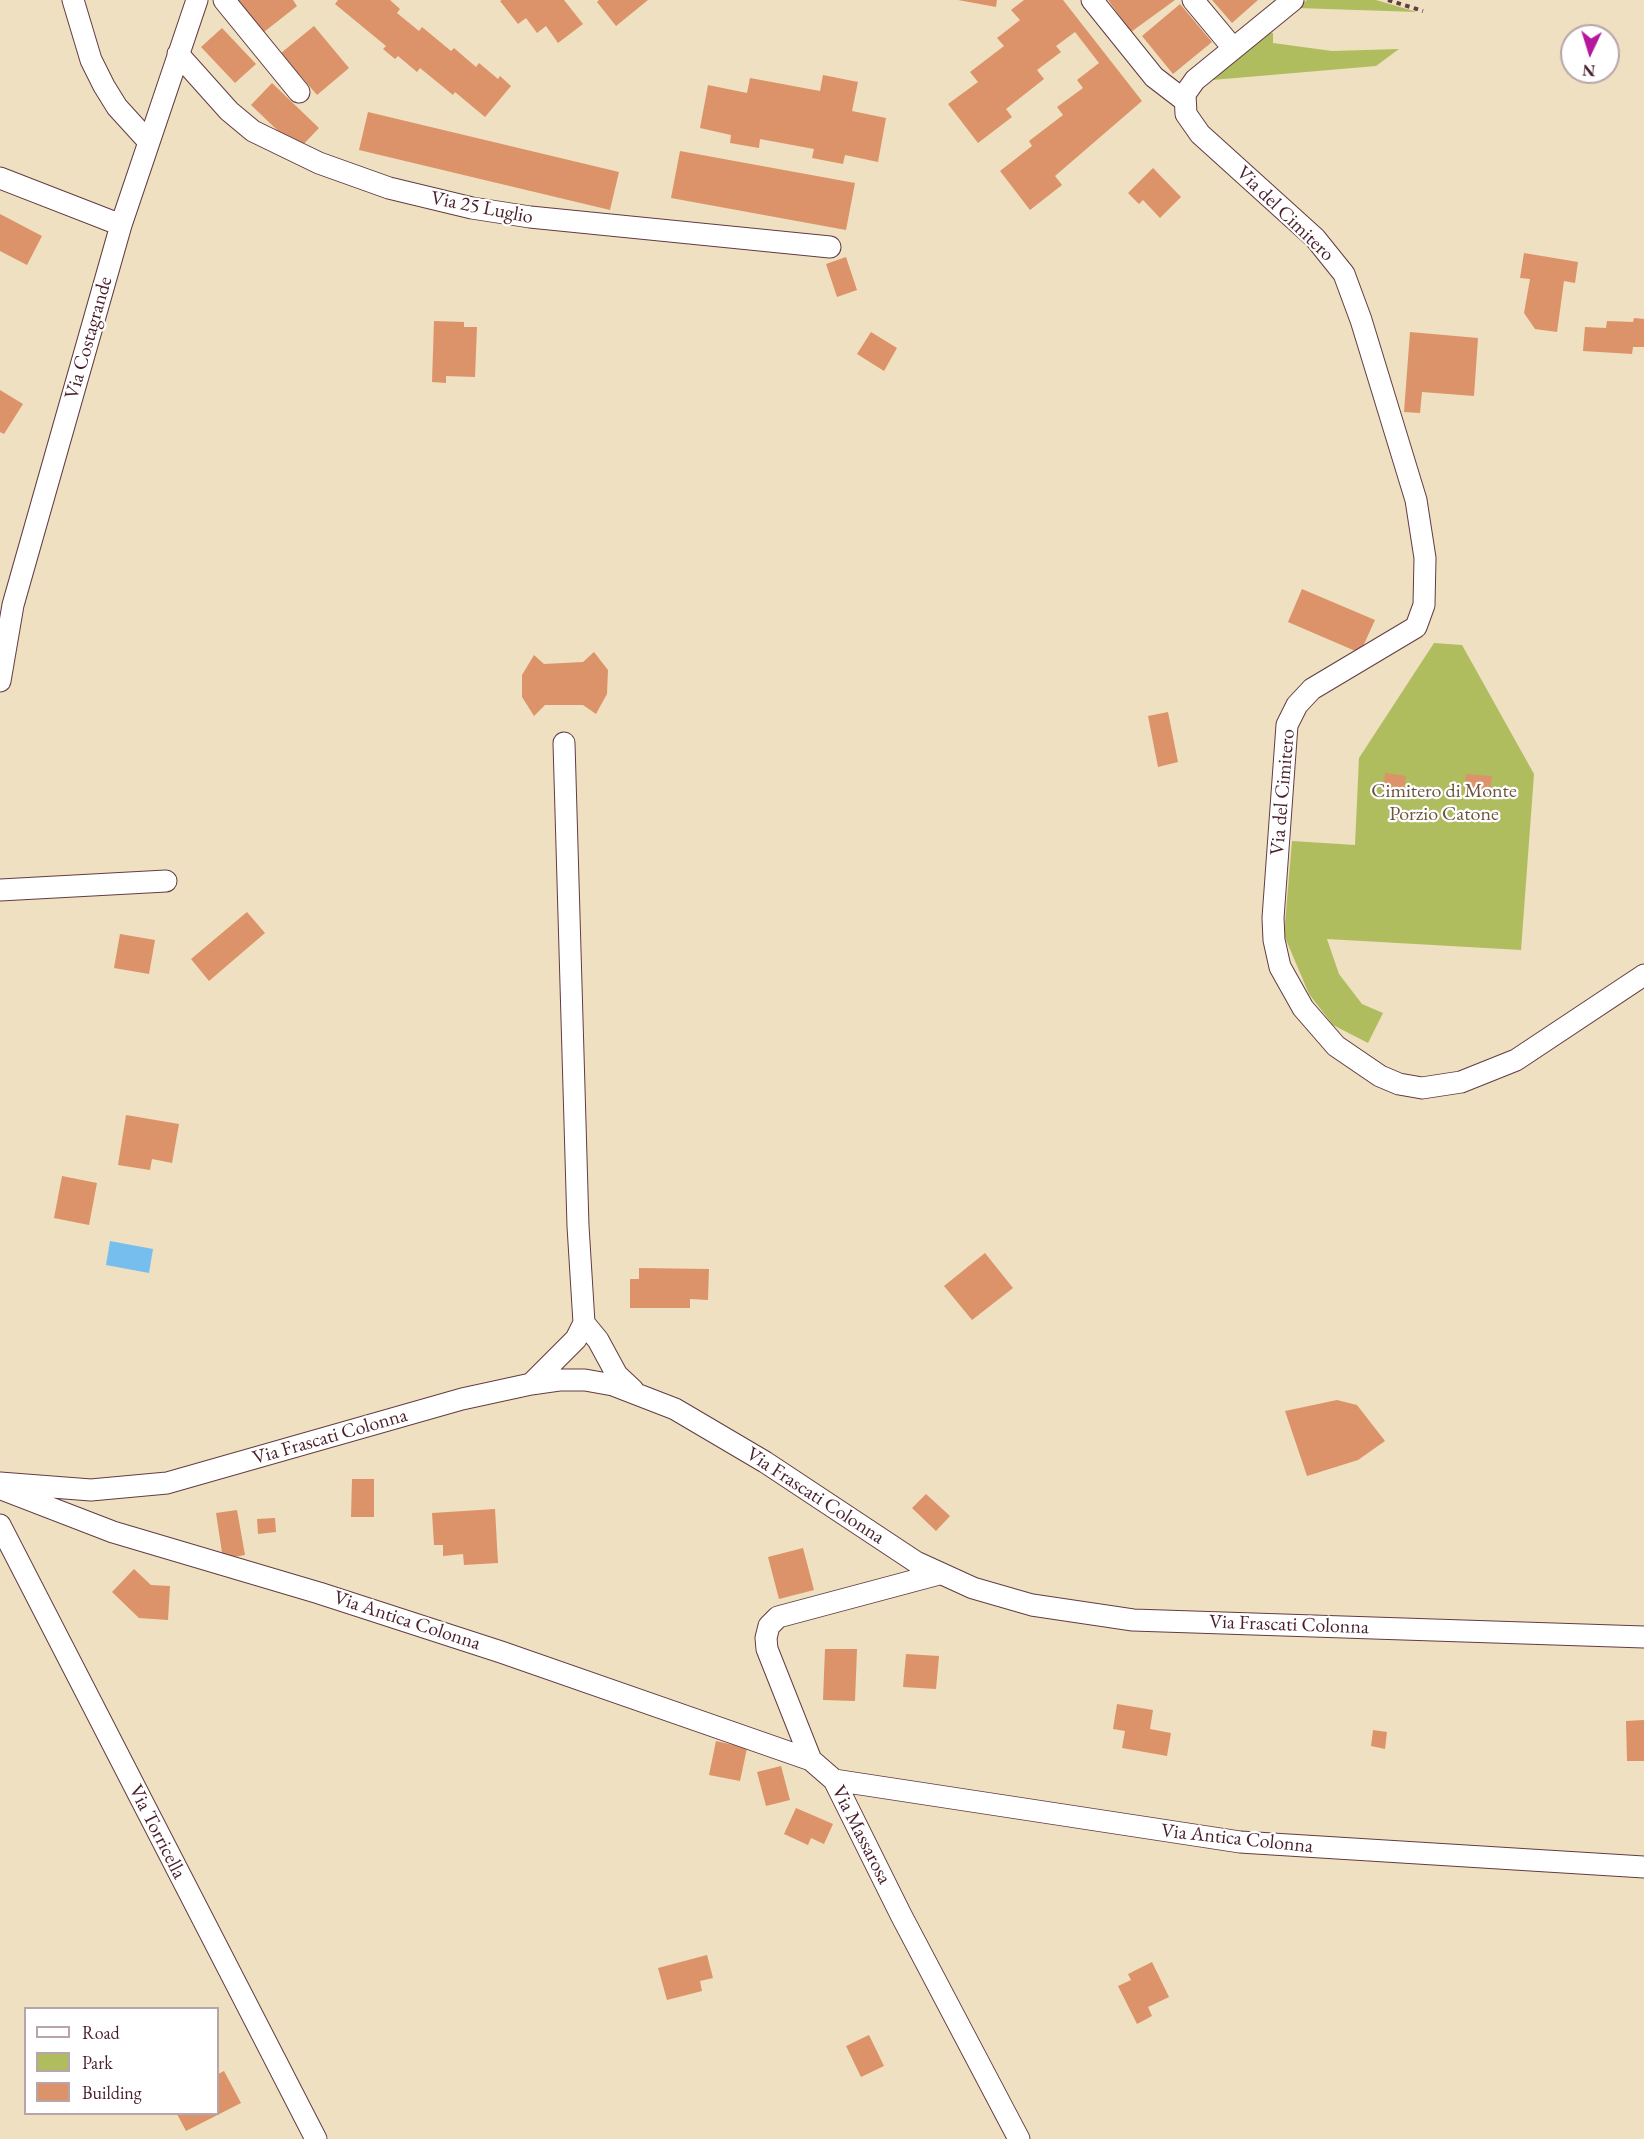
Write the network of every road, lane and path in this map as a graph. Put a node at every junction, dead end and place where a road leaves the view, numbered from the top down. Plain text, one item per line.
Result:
1 (73, 0) edge
2 (197, 0) edge
3 (224, 0) edge
4 (1092, 0) edge
5 (1193, 0) edge
6 (1293, 0) edge
7 (1388, 0) edge
8 (1423, 11) dead end
9 (1233, 48) junction
10 (178, 54) junction
11 (299, 92) dead end
12 (1184, 100) junction
13 (148, 141) junction
14 (0, 178) edge
15 (121, 225) junction
16 (830, 247) dead end
17 (6, 601) edge
18 (1, 675) edge
19 (564, 743) dead end
20 (166, 881) dead end
21 (0, 890) edge
22 (1644, 975) edge
23 (584, 1323) junction
24 (531, 1384) junction
25 (639, 1394) junction
26 (0, 1483) edge
27 (0, 1489) edge
28 (0, 1525) edge
29 (939, 1574) junction
30 (1644, 1637) edge
31 (811, 1760) junction
32 (834, 1780) junction
33 (1644, 1867) edge
34 (316, 2139) edge
35 (1019, 2139) edge

1 - 13 street
2 - 10 street, Via Costagrande
3 - 11 street
4 - 12 street
5 - 9 street
6 - 9 street
7 - 8 path
9 - 12 street
10 - 13 street, Via Costagrande
10 - 16 street, Via 25 Luglio
12 - 22 street, Via del Cimitero
13 - 15 street, Via Costagrande
14 - 15 street
15 - 17 street, Via Costagrande
17 - 18 street, Via Costagrande
19 - 23 street
20 - 21 street
23 - 24 street
23 - 25 street
24 - 25 street, Via Frascati Colonna
24 - 26 street, Via Frascati Colonna
25 - 29 street, Via Frascati Colonna
27 - 31 street, Via Antica Colonna
28 - 34 street, Via Torricella
29 - 30 street, Via Frascati Colonna
29 - 31 street, Via Massarosa
31 - 32 street, Via Massarosa
32 - 33 street, Via Antica Colonna
32 - 35 street, Via Massarosa

